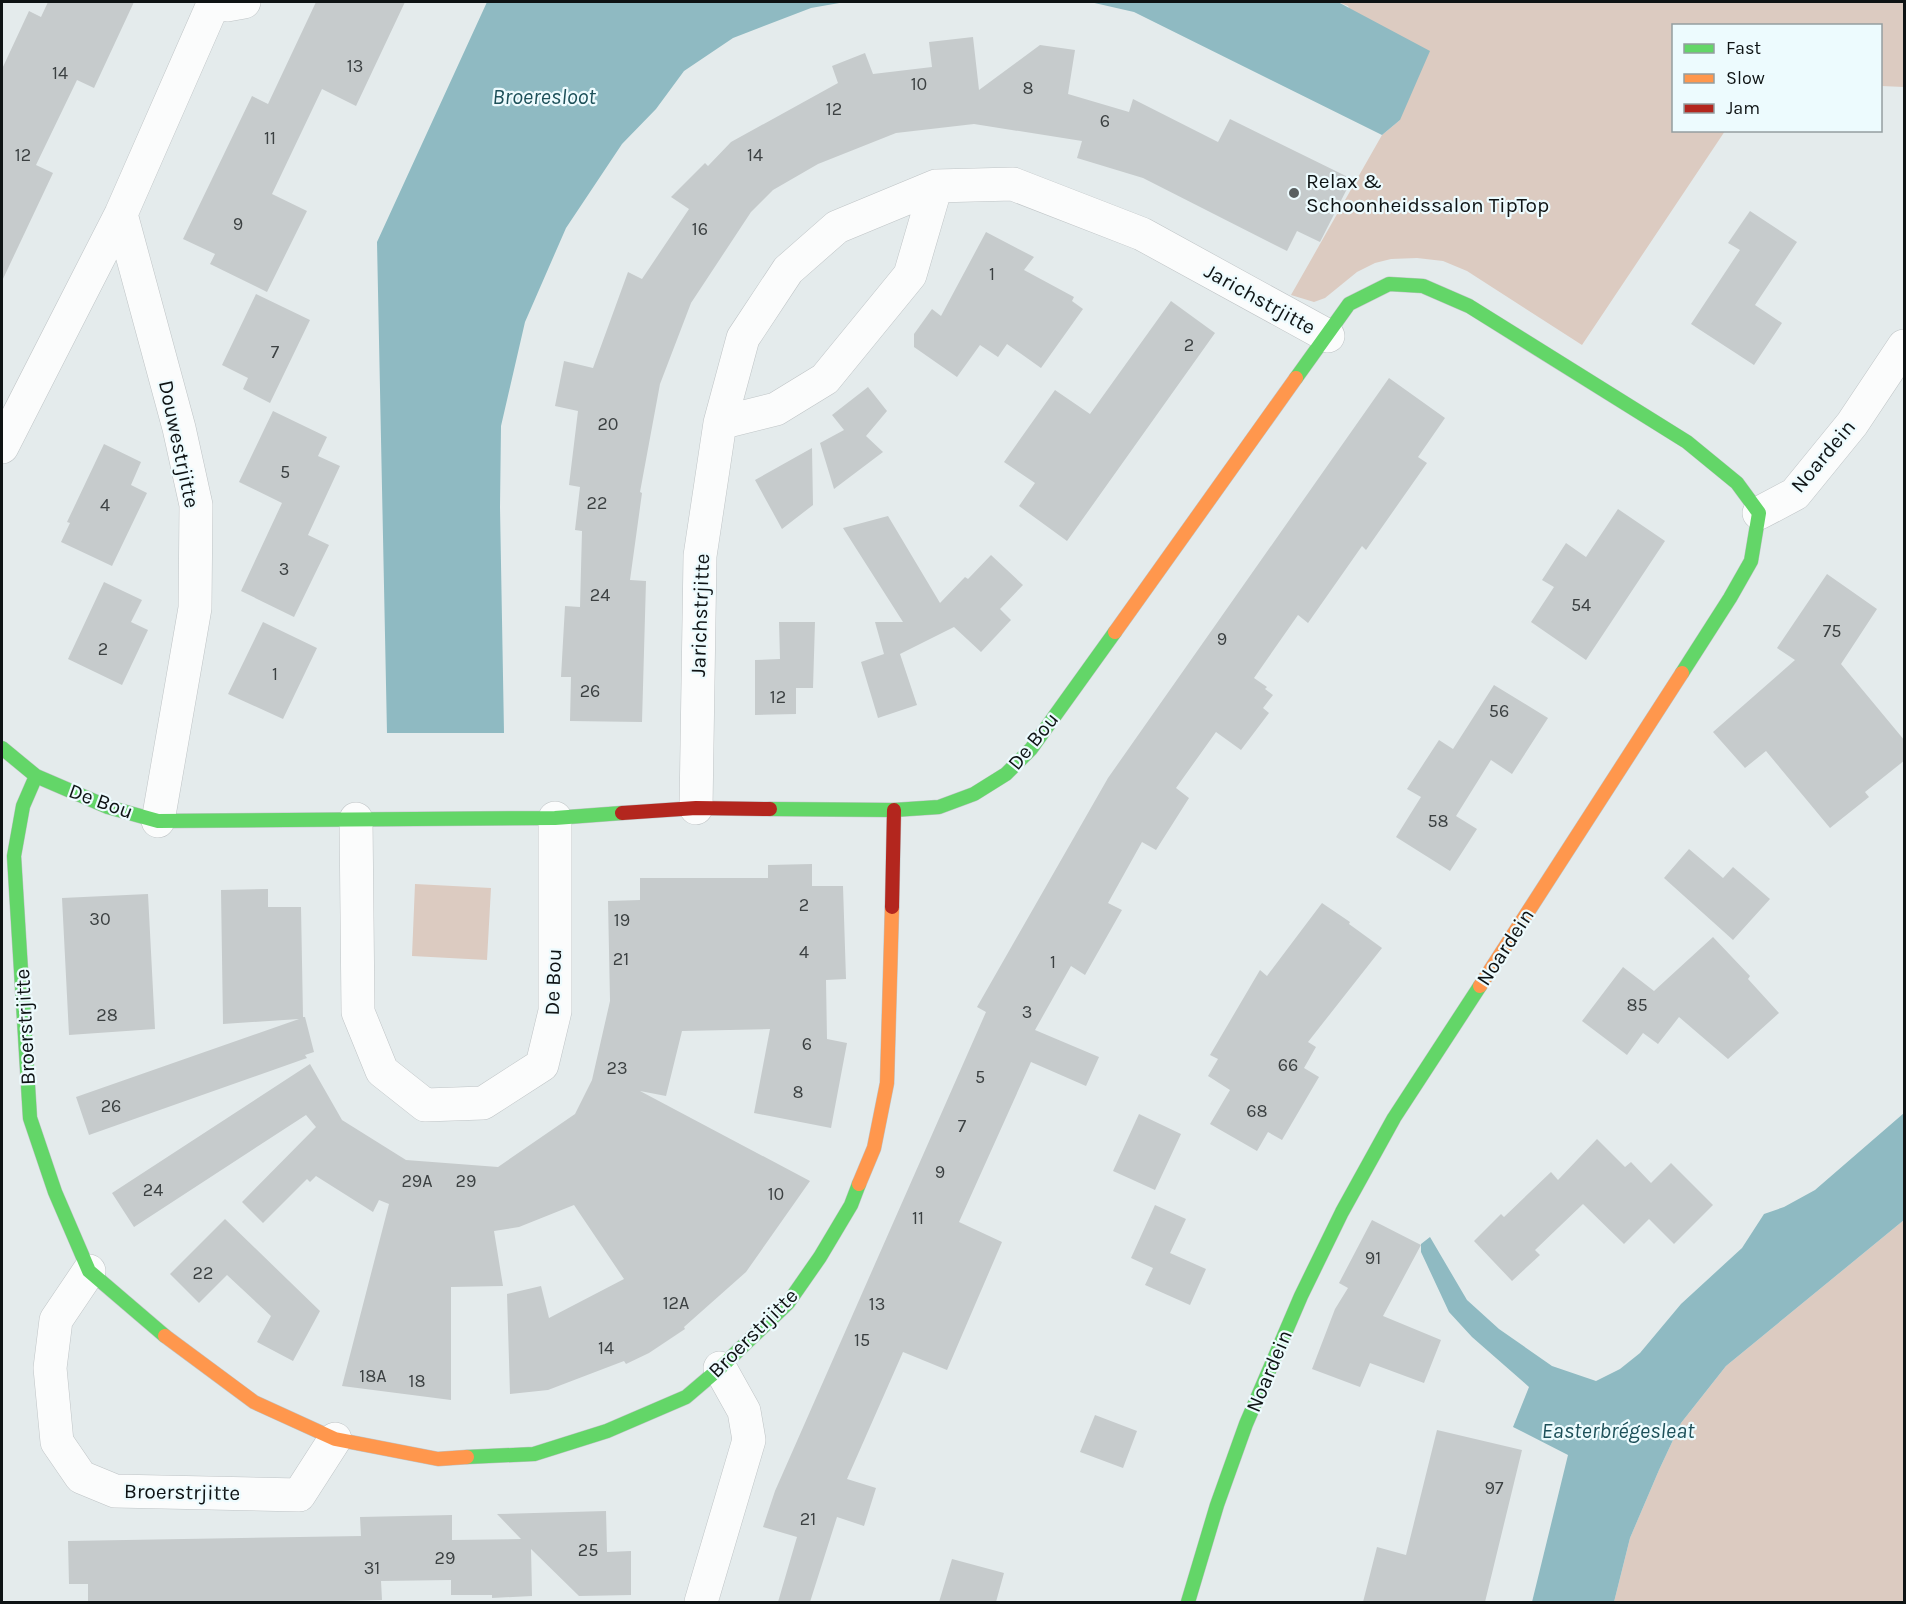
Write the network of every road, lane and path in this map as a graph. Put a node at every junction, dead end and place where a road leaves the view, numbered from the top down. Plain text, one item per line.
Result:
1 (214, 2) edge
2 (244, 2) edge
3 (936, 186) junction
4 (121, 214) junction
5 (1328, 336) junction
6 (1905, 345) edge
7 (720, 423) junction
8 (2, 447) edge
9 (1759, 513) junction
10 (2, 748) edge
11 (36, 776) junction
12 (696, 808) junction
13 (894, 810) junction
14 (555, 818) junction
15 (356, 819) junction
16 (158, 821) junction
17 (89, 1271) junction
18 (720, 1368) junction
19 (335, 1439) junction
20 (700, 1602) edge
21 (1188, 1602) edge

1 - 2 street
1 - 4 street
3 - 5 street, Jarichstrjitte
3 - 7 street, Jarichstrjitte
3 - 7 street
4 - 8 street
4 - 16 street, Douwestrjitte
5 - 9 street, Jarichstrjitte
5 - 13 street, De Bou
6 - 9 street, Noardein
7 - 12 street, Jarichstrjitte
9 - 21 street, Noardein
10 - 11 street, De Bou
11 - 16 street, De Bou
11 - 17 street, Broerstrjitte
12 - 13 street, De Bou
12 - 14 street, De Bou
13 - 18 street, Broerstrjitte
14 - 15 street, De Bou
14 - 15 street, De Bou
15 - 16 street, De Bou
17 - 19 street, Broerstrjitte
17 - 19 street, Broerstrjitte
18 - 19 street, Broerstrjitte
18 - 20 street

